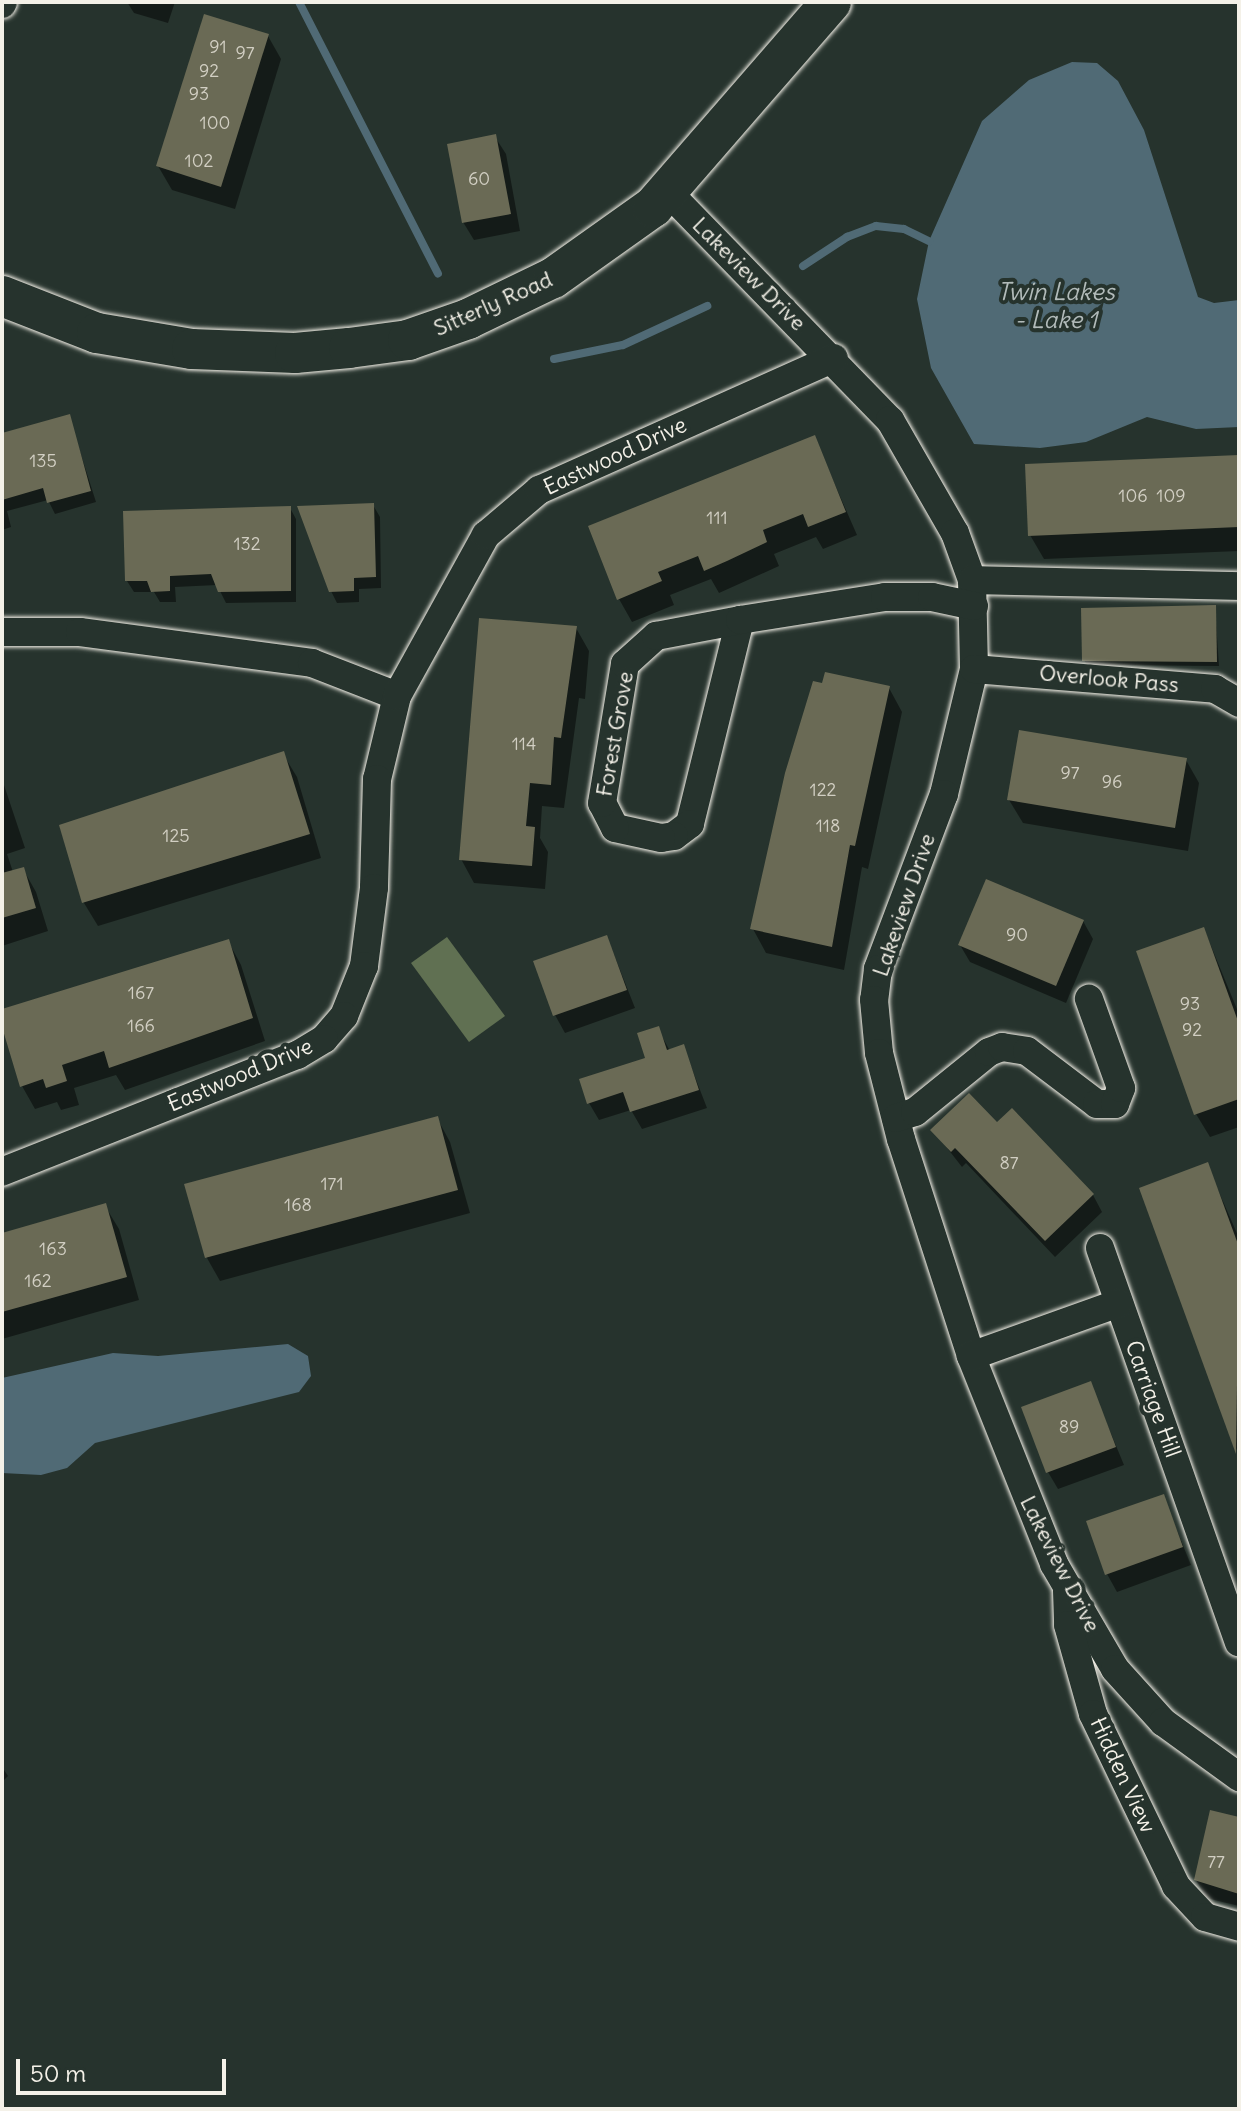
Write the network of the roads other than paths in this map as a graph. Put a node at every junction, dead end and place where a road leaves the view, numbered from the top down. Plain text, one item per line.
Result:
1 (831, 2) edge
2 (667, 191) junction
3 (2, 296) edge
4 (834, 358) junction
5 (1239, 586) edge
6 (973, 593) junction
7 (740, 620) junction
8 (2, 632) edge
9 (974, 669) junction
10 (397, 696) junction
11 (1239, 703) edge
12 (1089, 999) dead end
13 (896, 1118) junction
14 (2, 1172) edge
15 (1100, 1248) dead end
16 (1119, 1303) junction
17 (971, 1356) junction
18 (1067, 1584) junction
19 (1239, 1642) edge
20 (1239, 1777) edge
21 (1239, 1927) edge

1 - 2 street, Sitterly Road
2 - 3 street, Sitterly Road
2 - 4 street, Lakeview Drive
4 - 6 street, Lakeview Drive
4 - 10 street, Eastwood Drive
5 - 6 street
6 - 7 street, Forest Grove
6 - 9 street, Lakeview Drive
7 - 7 street, Forest Grove
8 - 10 street
9 - 11 street, Overlook Pass
9 - 13 street, Lakeview Drive
10 - 14 street, Eastwood Drive
12 - 13 street
13 - 17 street, Lakeview Drive
15 - 16 street, Carriage Hill
16 - 17 street
16 - 19 street, Carriage Hill
17 - 18 street, Lakeview Drive
18 - 20 street, Lakeview Drive
18 - 21 street, Hidden View

